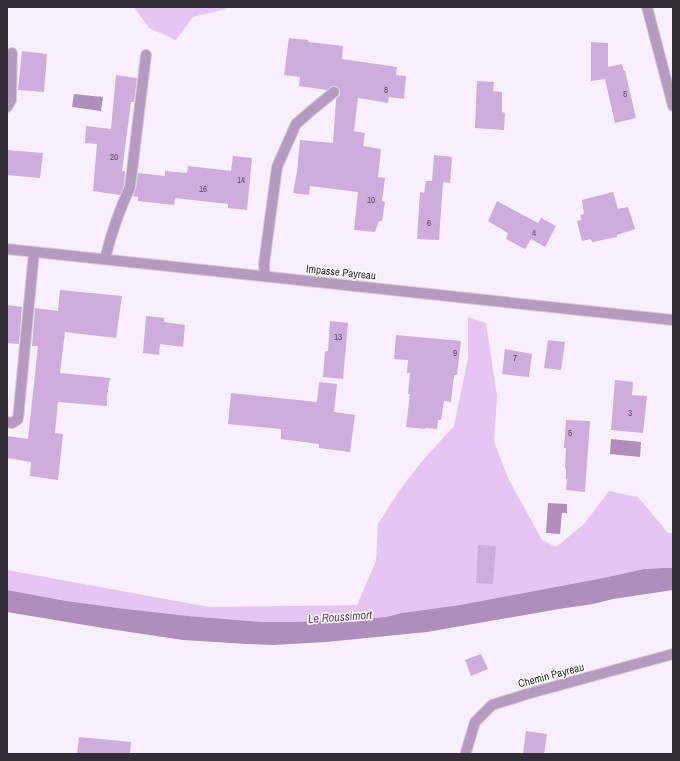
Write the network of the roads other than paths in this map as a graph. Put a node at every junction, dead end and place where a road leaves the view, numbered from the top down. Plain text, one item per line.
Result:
1 (647, 7) edge
2 (12, 53) dead end
3 (146, 55) dead end
4 (334, 92) dead end
5 (673, 106) edge
6 (7, 107) edge
7 (7, 249) edge
8 (34, 252) junction
9 (105, 259) junction
10 (265, 276) junction
11 (673, 320) edge
12 (7, 422) edge
13 (673, 654) edge
14 (466, 754) edge

1 - 5 street
2 - 6 street
3 - 9 street
4 - 10 street
7 - 8 street, Impasse Payreau
8 - 9 street, Impasse Payreau
8 - 12 street
9 - 10 street, Impasse Payreau
10 - 11 street, Impasse Payreau
13 - 14 street, Chemin Payreau

